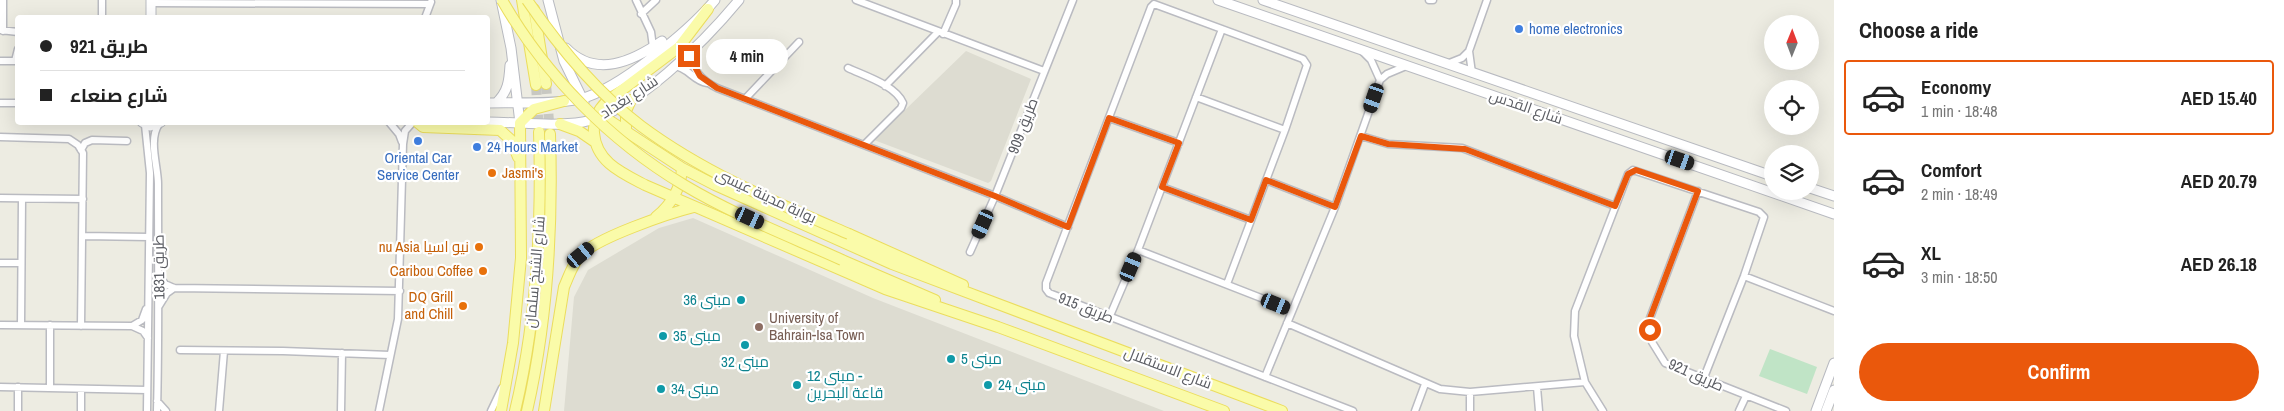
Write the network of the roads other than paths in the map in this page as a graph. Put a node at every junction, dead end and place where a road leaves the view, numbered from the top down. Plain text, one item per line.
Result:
1 (3, 0) edge
2 (102, 0) edge
3 (501, 0) edge
4 (522, 0) edge
5 (527, 0) edge
6 (532, 0) edge
7 (548, 0) edge
8 (636, 0) edge
9 (656, 0) edge
10 (715, 0) edge
11 (739, 0) edge
12 (856, 0) edge
13 (956, 0) edge
14 (1073, 0) edge
15 (1218, 0) edge
16 (1263, 0) edge
17 (1487, 0) edge
18 (151, 1) edge
19 (431, 2) edge
20 (708, 9) junction
21 (641, 14) junction
22 (102, 15) edge
23 (152, 15) edge
24 (426, 15) edge
25 (1222, 29) junction
26 (2, 30) edge
27 (15, 32) edge
28 (556, 32) junction
29 (651, 32) junction
30 (941, 33) junction
31 (664, 40) junction
32 (799, 42) dead end
33 (653, 47) junction
34 (511, 48) junction
35 (1360, 50) junction
36 (1469, 51) junction
37 (689, 52) junction
38 (0, 61) edge
39 (15, 61) edge
40 (1447, 64) junction
41 (674, 66) junction
42 (1408, 66) junction
43 (848, 68) dead end
44 (1044, 71) junction
45 (1472, 73) junction
46 (1380, 80) junction
47 (708, 83) junction
48 (885, 86) junction
49 (1196, 97) junction
50 (581, 98) junction
51 (745, 99) junction
52 (631, 100) junction
53 (564, 101) junction
54 (0, 103) edge
55 (15, 103) edge
56 (492, 103) edge
57 (520, 114) junction
58 (599, 116) junction
59 (1109, 118) junction
60 (490, 122) edge
61 (560, 124) junction
62 (143, 125) edge
63 (159, 125) edge
64 (392, 125) edge
65 (412, 125) edge
66 (420, 125) edge
67 (538, 128) junction
68 (626, 130) junction
69 (1285, 130) junction
70 (550, 134) tunnel mouth
71 (1361, 136) junction
72 (0, 137) edge
73 (127, 141) dead end
74 (595, 142) junction
75 (1179, 143) junction
76 (403, 144) junction
77 (864, 145) junction
78 (81, 150) junction
79 (521, 167) junction
80 (682, 168) junction
81 (1764, 173) edge
82 (1266, 180) junction
83 (1162, 187) junction
84 (1698, 191) junction
85 (1819, 191) edge
86 (995, 196) junction
87 (1834, 196) edge
88 (0, 198) edge
89 (673, 198) junction
90 (22, 199) junction
91 (83, 199) junction
92 (1615, 206) junction
93 (694, 207) junction
94 (1335, 207) junction
95 (1834, 214) edge
96 (1251, 220) junction
97 (650, 223) junction
98 (1068, 227) junction
99 (83, 236) junction
100 (149, 237) junction
101 (1138, 250) junction
102 (970, 252) dead end
103 (0, 263) edge
104 (21, 263) junction
105 (159, 276) junction
106 (1744, 276) junction
107 (1227, 284) junction
108 (174, 288) junction
109 (400, 291) junction
110 (149, 303) junction
111 (159, 306) junction
112 (1292, 310) junction
113 (1834, 311) edge
114 (1109, 318) junction
115 (1287, 324) junction
116 (0, 325) edge
117 (21, 325) junction
118 (50, 325) junction
119 (81, 326) junction
120 (132, 326) junction
121 (1053, 326) junction
122 (998, 327) junction
123 (148, 338) junction
124 (180, 350) dead end
125 (224, 351) junction
126 (342, 353) junction
127 (390, 355) junction
128 (1834, 363) edge
129 (1265, 377) junction
130 (1703, 380) junction
131 (504, 382) junction
132 (1585, 382) junction
133 (1425, 384) junction
134 (0, 387) edge
135 (1537, 387) junction
136 (18, 388) junction
137 (50, 388) junction
138 (81, 389) junction
139 (147, 390) junction
140 (1834, 390) edge
141 (1470, 392) junction
142 (1746, 396) junction
143 (157, 402) junction
144 (18, 411) edge
145 (81, 411) edge
146 (147, 411) edge
147 (157, 411) edge
148 (166, 411) edge
149 (219, 411) edge
150 (341, 411) edge
151 (379, 411) edge
152 (491, 411) edge
153 (500, 411) edge
154 (515, 411) edge
155 (528, 411) edge
156 (544, 411) edge
157 (1224, 411) edge
158 (1282, 411) edge
159 (1352, 411) edge
160 (1415, 411) edge
161 (1470, 411) edge
162 (1539, 411) edge
163 (1603, 411) edge
164 (1740, 411) edge
165 (1786, 411) edge
166 (1816, 411) edge
167 (1826, 411) edge

1 - 26 street
2 - 22 street
3 - 34 main road
3 - 122 main road, بوابة مدينة عيسى, bridge
4 - 6 main road
5 - 121 main road, بوابة مدينة عيسى, bridge
7 - 28 main road
8 - 21 street
9 - 21 street
10 - 20 main road, شارع بغداد
11 - 37 main road, شارع بغداد
12 - 30 street
13 - 30 street
14 - 44 street, طريق 909
15 - 35 main road, شارع القدس
16 - 40 main road, شارع القدس
17 - 36 street
18 - 19 street
18 - 23 main road
19 - 24 street
20 - 31 main road
20 - 50 main road, شارع بغداد
20 - 58 main road
21 - 29 street
25 - 49 street
25 - 59 street, طريق 915
25 - 69 street, طريق 915
26 - 27 street
28 - 33 main road
28 - 50 main road
29 - 31 street
29 - 33 street
30 - 44 street
30 - 48 street
31 - 33 main road
32 - 51 street
34 - 56 main road
34 - 57 main road
35 - 42 main road, شارع القدس
35 - 46 street
36 - 40 street
36 - 45 street
37 - 41 main road, شارع بغداد
37 - 47 street
38 - 39 street
40 - 45 main road, شارع القدس
41 - 47 street
41 - 52 main road, شارع بغداد
42 - 46 street
42 - 95 main road, شارع القدس
43 - 48 street
44 - 86 street, طريق 909
45 - 81 main road, شارع القدس
46 - 71 street
47 - 51 street
48 - 77 street
49 - 69 street
49 - 75 street
50 - 53 main road, شارع بغداد
50 - 58 main road
51 - 77 street
52 - 58 main road, شارع بغداد
52 - 68 main road
53 - 57 main road, شارع بغداد
53 - 57 main road
54 - 55 street
56 - 57 main road, شارع بغداد
57 - 60 main road, شارع بغداد
57 - 67 main road
57 - 79 main road
58 - 61 main road, شارع بغداد
58 - 68 main road
58 - 74 main road
59 - 75 street
59 - 98 street, طريق 915
61 - 67 main road, شارع بغداد
61 - 74 main road
62 - 100 street, طريق 1831
63 - 105 street, طريق 1831
64 - 76 street
65 - 76 street
66 - 79 main road
67 - 154 main road, شارع الشيخ سلمان
68 - 80 main road
69 - 82 street, طريق 915
70 - 155 main road, شارع الشيخ سلمان
71 - 92 street
71 - 94 street
72 - 78 street
73 - 78 street
74 - 89 main road
75 - 83 street
76 - 109 street
77 - 86 street
78 - 91 street
79 - 131 main road
80 - 89 main road
80 - 121 main road
82 - 94 street
82 - 96 street, طريق 915
83 - 96 street
83 - 101 street
84 - 92 street
84 - 106 street
84 - 130 street, طريق 921
85 - 87 main road
86 - 98 street
86 - 102 street, طريق 909
88 - 90 street
89 - 93 main road
89 - 97 main road
90 - 91 street
90 - 104 street
91 - 99 street
92 - 132 street
93 - 97 main road
93 - 122 main road
94 - 112 street
96 - 107 street, طريق 915
97 - 156 main road
98 - 114 street, طريق 915
99 - 100 street
99 - 119 street
100 - 110 street, طريق 1831
101 - 107 street
101 - 114 street
103 - 104 street
104 - 117 street
105 - 108 street
105 - 111 street, طريق 1831
106 - 113 street
106 - 130 street
107 - 112 street
108 - 109 street
108 - 111 street
109 - 127 street
110 - 120 street
110 - 123 street, طريق 1831
111 - 143 street, طريق 1831
112 - 115 street
114 - 129 street, طريق 915
115 - 129 street
115 - 133 street
116 - 117 street
117 - 118 street
118 - 119 street
118 - 137 street
119 - 120 street
120 - 123 street
121 - 158 main road, شارع الاستقلال
122 - 157 main road, شارع الاستقلال
123 - 139 street, طريق 1831
124 - 125 street
125 - 126 street
125 - 149 street
126 - 127 street
126 - 150 street
127 - 151 street
128 - 166 main road
129 - 159 street, طريق 915
130 - 142 street, طريق 921
131 - 152 street
131 - 153 main road
132 - 135 street
132 - 163 street
133 - 141 street
133 - 160 street
134 - 136 street
135 - 141 street
135 - 162 street
136 - 137 street
136 - 144 street
137 - 138 street
138 - 139 street
138 - 145 street
139 - 146 street, طريق 1831
140 - 167 main road
141 - 161 street
142 - 164 street
142 - 165 street, طريق 921
143 - 147 street, طريق 1831
143 - 148 street

